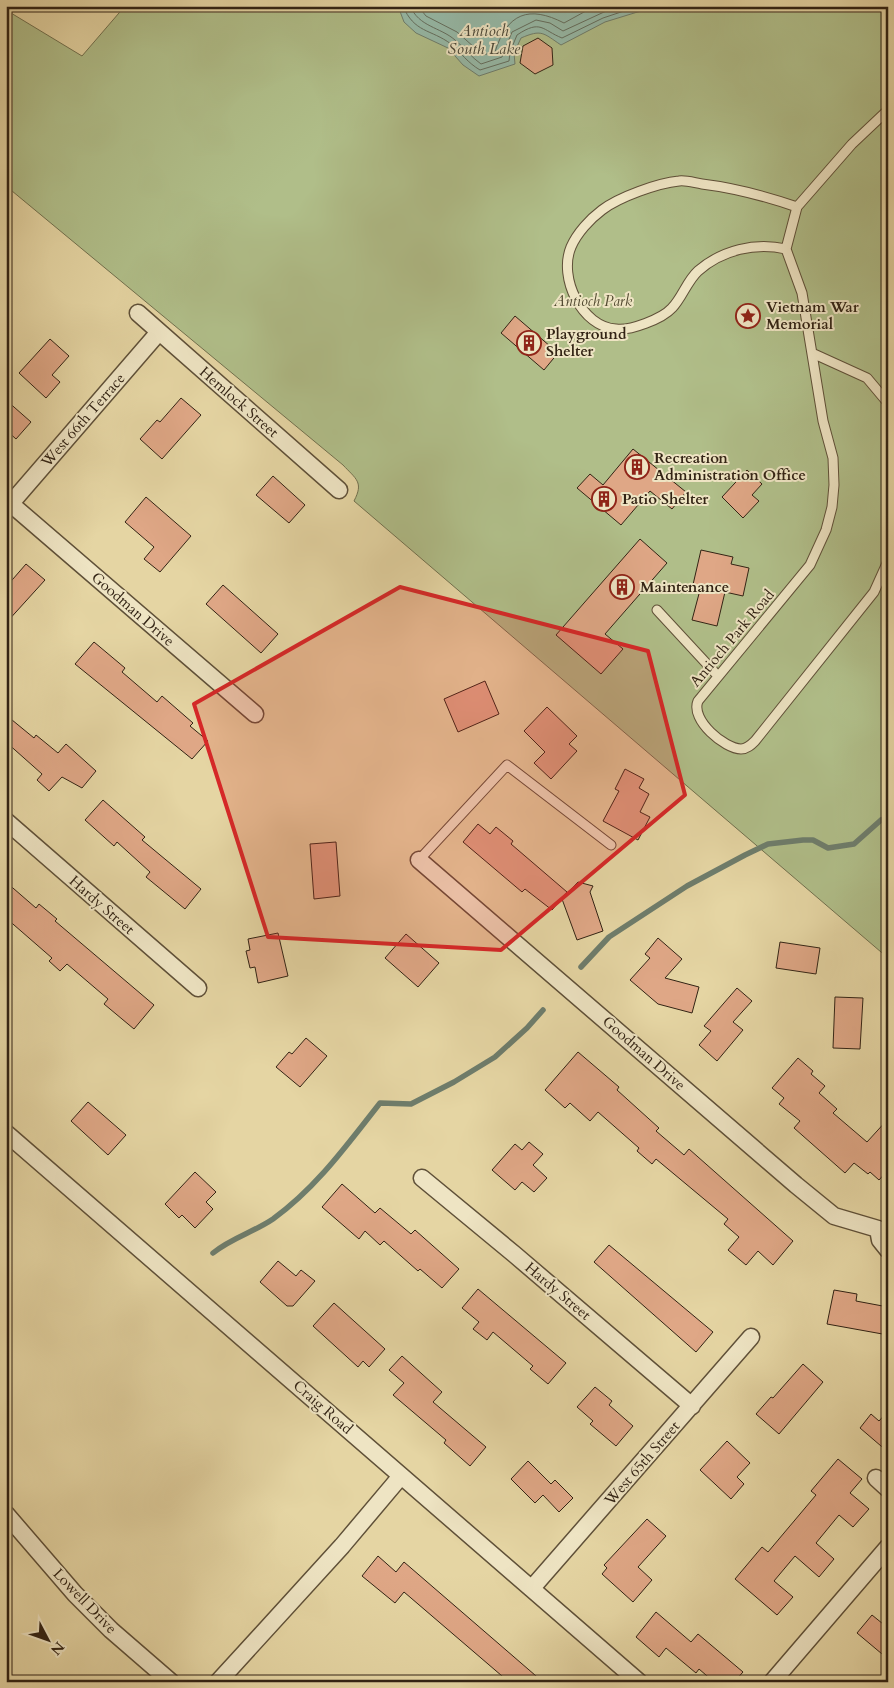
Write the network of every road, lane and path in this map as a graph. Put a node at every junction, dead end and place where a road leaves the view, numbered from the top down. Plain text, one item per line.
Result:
1 (888, 110) edge
2 (797, 207) junction
3 (786, 249) junction
4 (138, 313) dead end
5 (159, 332) junction
6 (812, 353) junction
7 (888, 403) edge
8 (339, 490) dead end
9 (8, 506) edge
10 (888, 561) edge
11 (657, 610) dead end
12 (718, 676) junction
13 (255, 714) dead end
14 (6, 821) edge
15 (611, 845) dead end
16 (419, 860) joint
17 (198, 988) dead end
18 (6, 1133) edge
19 (422, 1178) dead end
20 (883, 1224) edge
21 (888, 1250) edge
22 (751, 1337) dead end
23 (692, 1406) junction
24 (401, 1476) junction
25 (6, 1514) edge
26 (888, 1547) edge
27 (532, 1588) junction
28 (171, 1682) edge
29 (218, 1682) edge
30 (639, 1682) edge
31 (772, 1682) edge

1 - 2 lane
2 - 3 lane
2 - 3 lane
3 - 6 lane, Antioch Park Road
4 - 5 street, Hemlock Street
5 - 8 street, Hemlock Street
5 - 9 street, West 66th Terrace
6 - 7 lane
6 - 12 lane, Antioch Park Road
9 - 13 street, Goodman Drive
10 - 12 lane, Antioch Park Road
11 - 12 lane
14 - 17 street, Hardy Street
15 - 16 lane
16 - 20 street, Goodman Drive
18 - 24 street, Craig Road
19 - 23 street, Hardy Street
20 - 21 street, Goodman Drive
22 - 23 street, West 65th Street
23 - 27 street, West 65th Street
24 - 27 street, Craig Road
24 - 29 street
25 - 28 street, Lowell Drive
26 - 31 street
27 - 30 street, Craig Road

